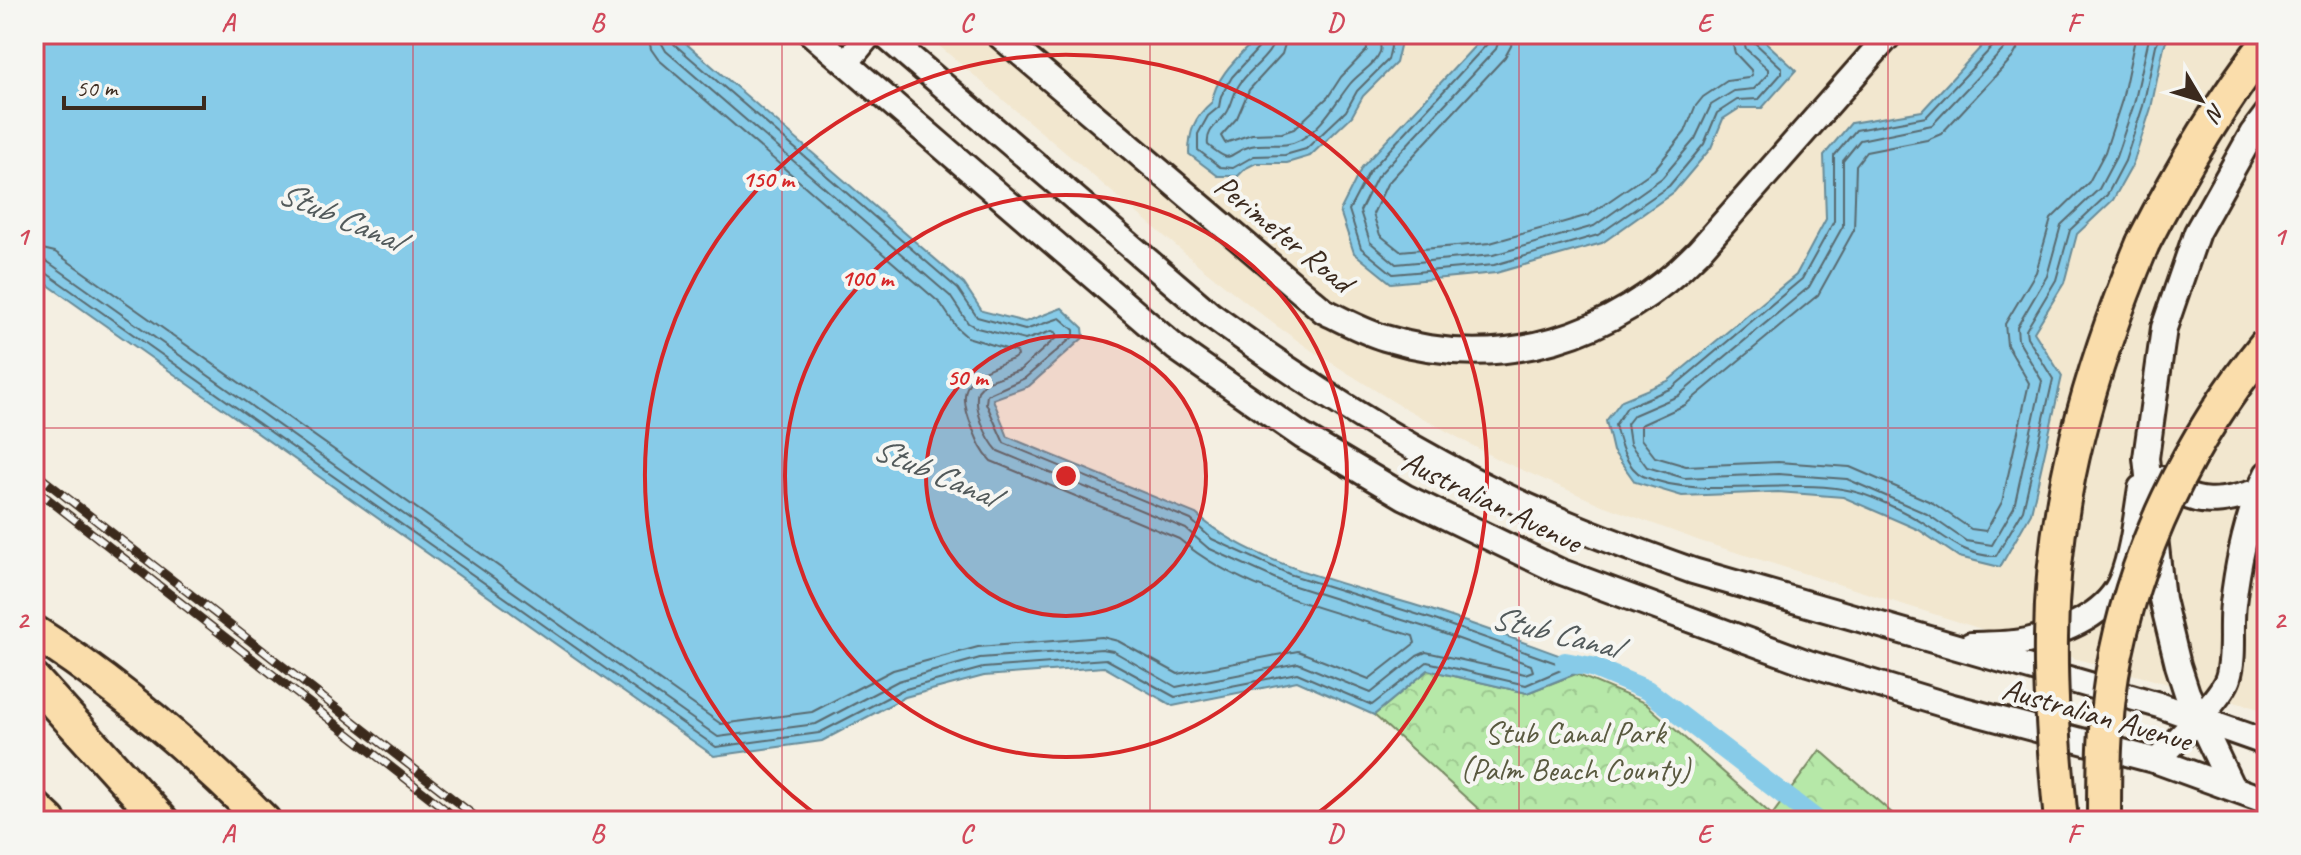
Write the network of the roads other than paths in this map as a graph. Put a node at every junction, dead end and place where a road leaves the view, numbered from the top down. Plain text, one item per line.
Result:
1 (812, 34) edge
2 (870, 34) edge
3 (883, 34) edge
4 (998, 34) edge
5 (1890, 34) edge
6 (2267, 43) edge
7 (846, 63) junction
8 (2267, 114) edge
9 (2267, 343) edge
10 (2146, 458) junction
11 (2263, 482) edge
12 (34, 632) edge
13 (1953, 647) junction
14 (34, 680) edge
15 (2198, 717) junction
16 (2267, 743) edge
17 (2157, 761) junction
18 (2231, 786) junction
19 (2267, 801) edge
20 (34, 807) edge
21 (49, 821) edge
22 (162, 821) edge
23 (264, 821) edge
24 (2061, 821) edge
25 (2104, 821) edge

1 - 7 main road, Australian Avenue
2 - 7 main road
3 - 13 main road, Australian Avenue
4 - 5 main road, Perimeter Road
6 - 24 highway, bridge
7 - 17 main road, Australian Avenue
8 - 10 main road
9 - 25 highway, bridge
10 - 11 main road
10 - 13 main road
10 - 15 main road
11 - 15 main road
12 - 23 highway
13 - 15 main road, Australian Avenue
14 - 22 highway
15 - 16 main road, Australian Avenue
15 - 17 main road
15 - 18 main road
17 - 18 main road, Australian Avenue
18 - 19 main road, Australian Avenue
20 - 21 highway

